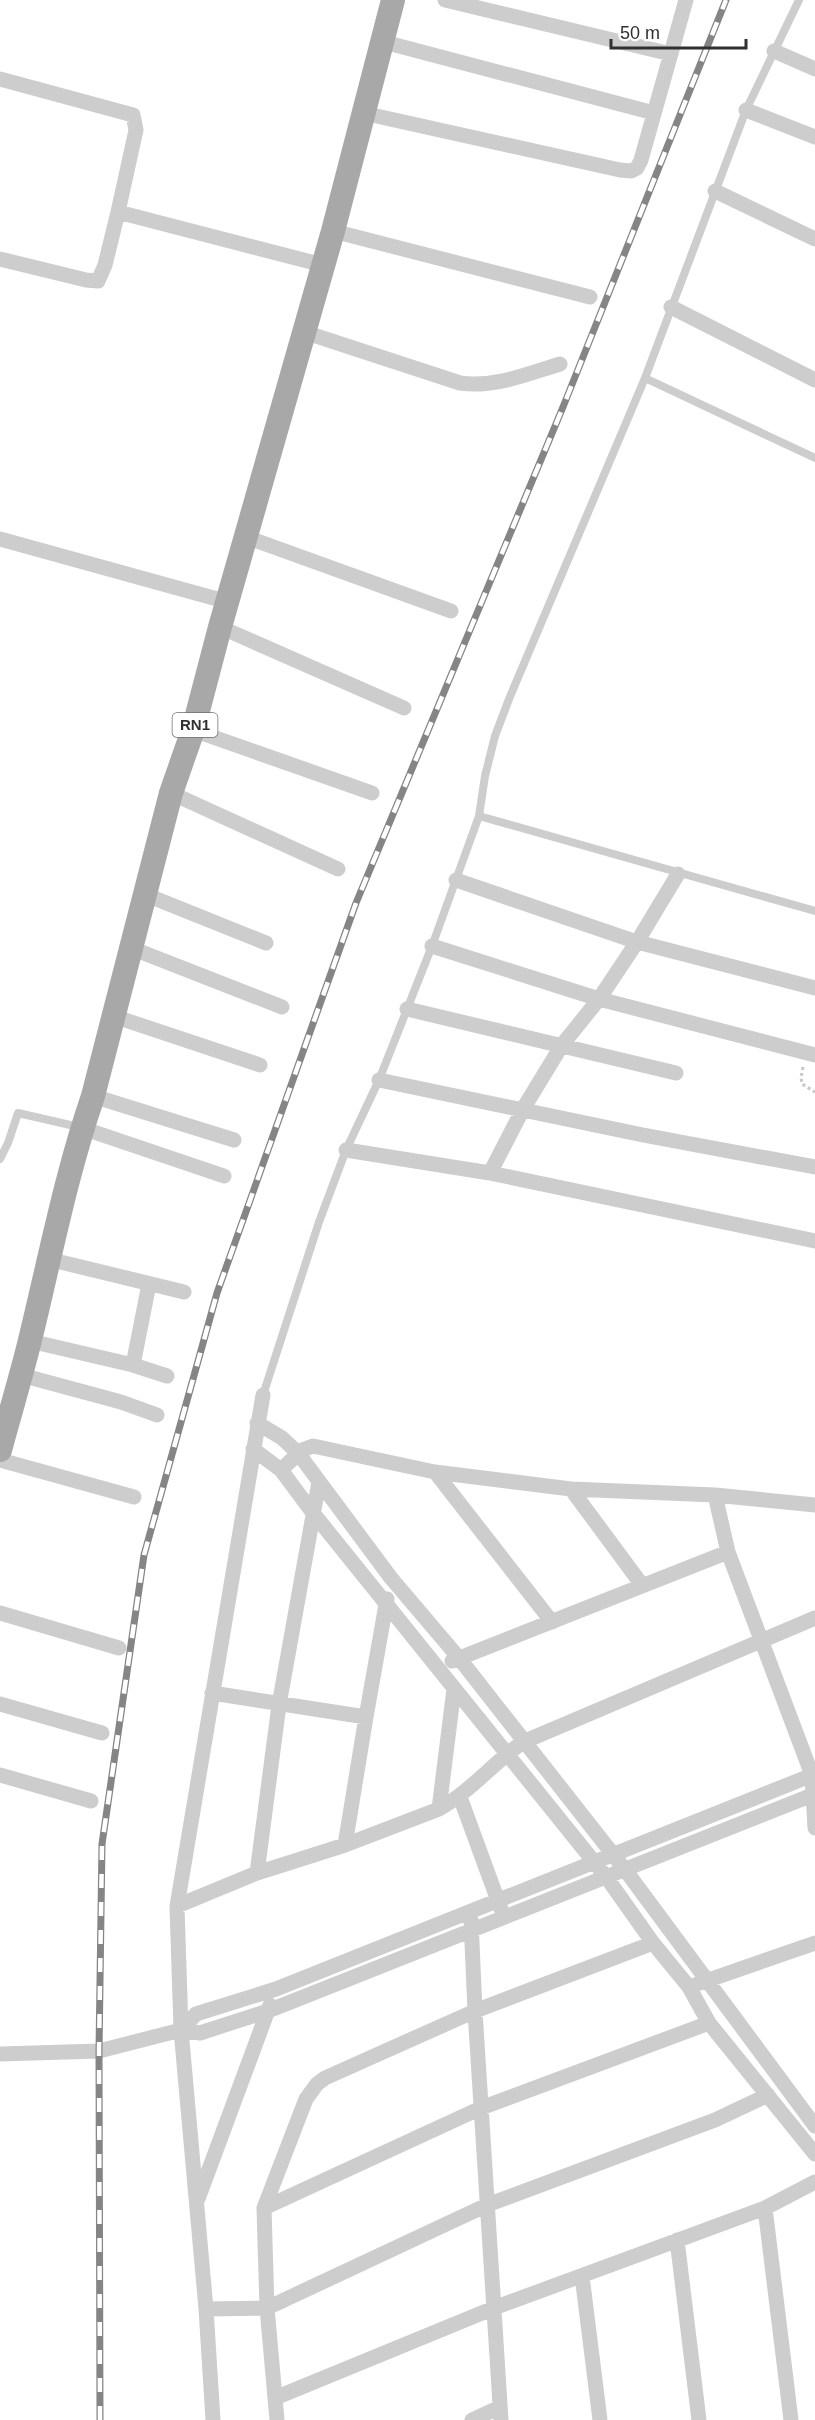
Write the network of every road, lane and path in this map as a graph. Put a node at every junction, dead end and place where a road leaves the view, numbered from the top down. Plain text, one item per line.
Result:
1 (393, 0) edge
2 (445, 0) edge
3 (686, 0) edge
4 (799, 0) edge
5 (384, 42) junction
6 (774, 51) junction
7 (671, 54) junction
8 (815, 69) edge
9 (0, 79) edge
10 (746, 110) junction
11 (363, 112) junction
12 (654, 113) junction
13 (815, 137) edge
14 (716, 191) junction
15 (118, 212) junction
16 (333, 231) junction
17 (815, 239) edge
18 (0, 259) edge
19 (323, 265) junction
20 (590, 297) dead end
21 (671, 307) junction
22 (304, 332) junction
23 (560, 364) dead end
24 (645, 378) junction
25 (815, 380) edge
26 (815, 458) edge
27 (246, 537) junction
28 (0, 539) edge
29 (228, 602) junction
30 (451, 611) dead end
31 (220, 627) junction
32 (404, 708) dead end
33 (194, 730) junction
34 (171, 793) junction
35 (372, 793) dead end
36 (479, 816) junction
37 (338, 869) dead end
38 (678, 874) junction
39 (456, 880) junction
40 (144, 894) junction
41 (815, 911) edge
42 (637, 942) junction
43 (266, 943) dead end
44 (432, 945) junction
45 (131, 948) junction
46 (815, 988) edge
47 (599, 999) junction
48 (282, 1007) dead end
49 (407, 1009) junction
50 (113, 1016) junction
51 (562, 1045) junction
52 (810, 1054) edge
53 (260, 1065) dead end
54 (676, 1073) dead end
55 (379, 1080) junction
56 (815, 1092) edge
57 (93, 1096) junction
58 (523, 1109) junction
59 (82, 1128) junction
60 (234, 1140) dead end
61 (346, 1150) junction
62 (0, 1159) edge
63 (815, 1167) edge
64 (490, 1173) junction
65 (224, 1176) dead end
66 (815, 1241) edge
67 (48, 1258) junction
68 (149, 1284) junction
69 (184, 1292) dead end
70 (30, 1341) junction
71 (133, 1365) junction
72 (21, 1375) junction
73 (167, 1376) dead end
74 (263, 1395) joint
75 (157, 1415) dead end
76 (257, 1423) junction
77 (253, 1449) junction
78 (0, 1450) edge
79 (298, 1453) junction
80 (0, 1460) edge
81 (281, 1470) junction
82 (435, 1472) junction
83 (319, 1482) junction
84 (571, 1489) junction
85 (715, 1495) junction
86 (134, 1497) dead end
87 (815, 1505) edge
88 (313, 1514) junction
89 (728, 1552) junction
90 (391, 1578) junction
91 (642, 1585) junction
92 (386, 1604) junction
93 (0, 1613) edge
94 (815, 1618) edge
95 (552, 1622) junction
96 (760, 1640) junction
97 (119, 1648) dead end
98 (459, 1658) junction
99 (438, 1667) junction
100 (454, 1689) junction
101 (212, 1693) junction
102 (0, 1704) edge
103 (279, 1705) junction
104 (366, 1717) junction
105 (102, 1733) dead end
106 (523, 1742) junction
107 (508, 1753) junction
108 (0, 1775) edge
109 (814, 1775) edge
110 (814, 1795) edge
111 (460, 1797) junction
112 (91, 1801) dead end
113 (439, 1809) junction
114 (815, 1828) edge
115 (345, 1845) junction
116 (613, 1854) junction
117 (592, 1863) junction
118 (626, 1871) junction
119 (257, 1873) junction
120 (607, 1878) junction
121 (498, 1900) junction
122 (177, 1905) junction
123 (471, 1911) junction
124 (505, 1917) junction
125 (472, 1929) junction
126 (653, 1942) junction
127 (815, 1942) edge
128 (706, 1980) junction
129 (689, 1987) junction
130 (276, 1989) junction
131 (268, 2011) junction
132 (475, 2011) junction
133 (709, 2023) junction
134 (181, 2030) junction
135 (0, 2054) edge
136 (768, 2095) junction
137 (481, 2108) junction
138 (815, 2127) edge
139 (815, 2154) edge
140 (815, 2182) edge
141 (196, 2205) junction
142 (487, 2205) junction
143 (264, 2208) junction
144 (765, 2208) junction
145 (677, 2240) junction
146 (582, 2276) junction
147 (206, 2308) junction
148 (267, 2308) junction
149 (494, 2308) junction
150 (275, 2398) junction
151 (501, 2414) edge
152 (213, 2420) edge
153 (277, 2420) edge
154 (472, 2420) edge
155 (600, 2420) edge
156 (699, 2420) edge
157 (791, 2420) edge

1 - 5 main road, RN1
2 - 7 street
3 - 7 street
4 - 6 lane
5 - 11 main road, RN1
5 - 12 street
6 - 8 street
6 - 10 lane
7 - 12 street
9 - 15 street
10 - 13 street
10 - 14 lane
11 - 12 street
11 - 16 main road, RN1
14 - 17 street
14 - 21 lane
15 - 18 street
15 - 19 street
16 - 19 main road, RN1
16 - 20 street
19 - 22 main road, RN1
21 - 24 lane
21 - 25 street
22 - 23 street
22 - 27 main road, RN1
24 - 26 lane
24 - 36 lane
27 - 29 main road, RN1
27 - 30 street
28 - 29 street
29 - 31 main road, RN1
31 - 32 street
31 - 33 main road, RN1
33 - 34 main road, RN1
33 - 35 street
34 - 37 street
34 - 40 main road, RN1
36 - 38 lane
36 - 39 lane
38 - 41 lane
38 - 42 street
39 - 42 street
39 - 44 lane
40 - 43 street
40 - 45 main road, RN1
42 - 46 street
42 - 47 street
44 - 47 street
44 - 49 lane
45 - 48 street
45 - 50 main road, RN1
47 - 51 street
47 - 52 street
49 - 51 street
49 - 55 lane
50 - 53 street
50 - 57 main road, RN1
51 - 54 street
51 - 58 street
52 - 56 path
55 - 58 street
55 - 61 lane
57 - 59 main road, RN1
57 - 60 street
58 - 63 street
58 - 64 street
59 - 62 lane
59 - 65 street
59 - 67 main road, RN1
61 - 64 street
61 - 74 lane
64 - 66 street
67 - 68 street
67 - 70 main road, RN1
68 - 69 street
68 - 71 street
70 - 71 street
70 - 72 main road, RN1
71 - 73 street
72 - 75 street
72 - 78 main road, RN1
74 - 76 street
76 - 77 street
76 - 79 street
77 - 81 street
77 - 101 street
79 - 81 street
79 - 82 street
79 - 83 street
80 - 86 street
81 - 88 street
82 - 84 street
82 - 95 street
83 - 88 street
83 - 90 street
84 - 85 street
84 - 91 street
85 - 87 street
85 - 89 street
88 - 92 street
88 - 103 street
89 - 91 street
89 - 96 street
90 - 92 street
90 - 98 street
91 - 95 street
92 - 99 street
92 - 104 street
93 - 97 street
94 - 96 street
95 - 98 street
96 - 106 street
96 - 109 street
98 - 99 street
98 - 106 street
99 - 100 street
100 - 107 street
100 - 113 street
101 - 103 street
101 - 122 street
102 - 105 street
103 - 104 street
103 - 119 street
104 - 115 street
106 - 107 street
106 - 116 street
107 - 111 street
107 - 117 street
108 - 112 street
109 - 110 street
109 - 116 street
110 - 114 street
110 - 118 street
111 - 113 street
111 - 121 street
113 - 115 street
115 - 119 street
116 - 117 street
116 - 118 street
117 - 120 street
117 - 121 street
118 - 120 street
118 - 128 street
119 - 122 street
120 - 124 street
120 - 126 street
121 - 123 street
121 - 124 street
122 - 134 street
123 - 125 street
123 - 130 street
124 - 125 street
125 - 131 street
125 - 132 street
126 - 129 street
126 - 132 street
127 - 128 street
128 - 129 street
128 - 138 street
129 - 133 street
130 - 131 street
130 - 134 street
131 - 134 street
131 - 141 street
132 - 137 street
132 - 143 street
133 - 136 street
133 - 137 street
134 - 135 street
134 - 141 street
136 - 139 street
136 - 142 street
137 - 142 street
137 - 143 street
140 - 144 street
141 - 147 street
142 - 148 street
142 - 149 street
143 - 148 street
144 - 145 street
144 - 157 street
145 - 146 street
145 - 156 street
146 - 149 street
146 - 155 street
147 - 148 street
147 - 152 street
148 - 150 street
149 - 150 street
149 - 151 street
150 - 153 street
151 - 154 street

